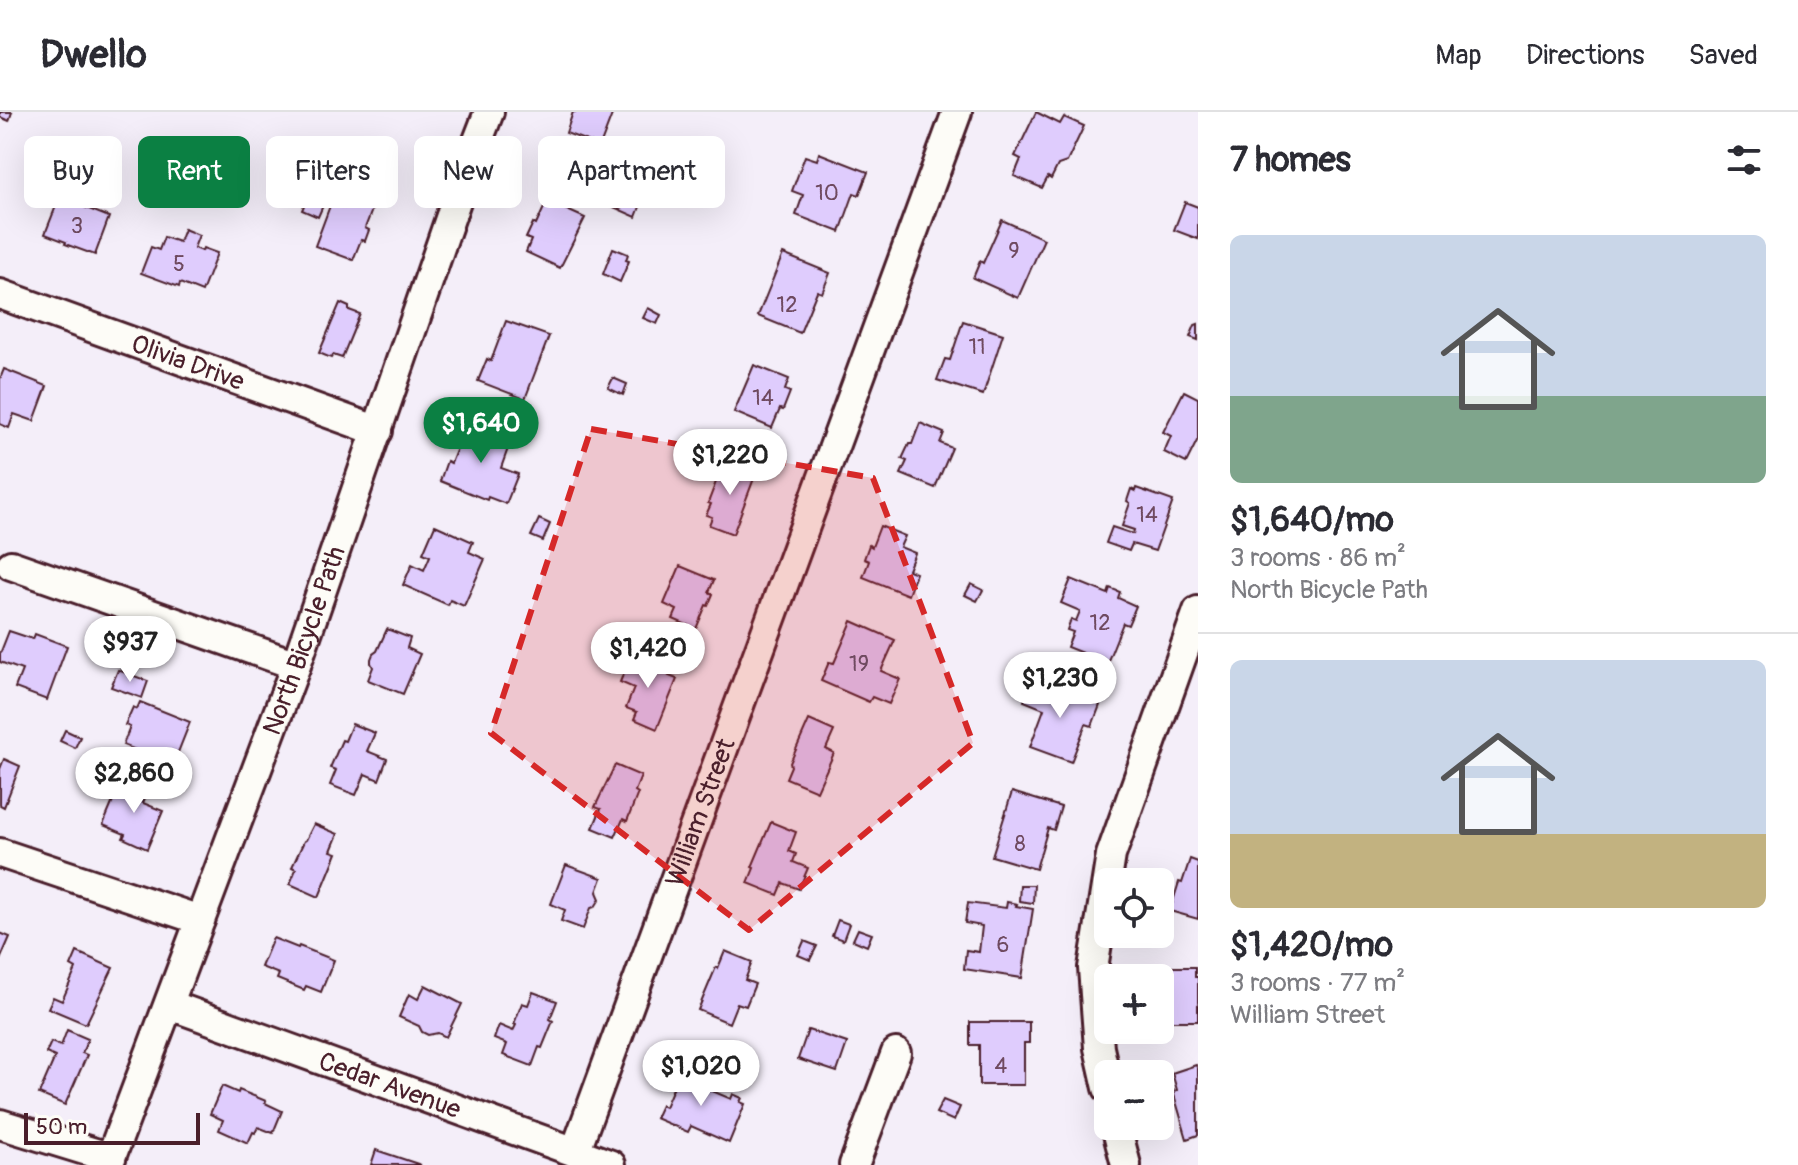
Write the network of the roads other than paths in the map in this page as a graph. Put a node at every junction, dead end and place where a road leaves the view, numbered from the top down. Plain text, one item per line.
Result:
1 (489, 112) edge
2 (957, 112) edge
3 (0, 294) edge
4 (378, 431) junction
5 (11, 565) dead end
6 (1198, 611) edge
7 (296, 665) junction
8 (0, 853) edge
9 (200, 920) junction
10 (170, 1005) junction
11 (896, 1053) dead end
12 (1102, 1060) edge
13 (0, 1124) edge
14 (1120, 1140) edge
15 (575, 1152) junction
16 (110, 1161) edge
17 (611, 1165) edge
18 (854, 1165) edge
19 (1126, 1165) edge

1 - 4 street, North Bicycle Path
2 - 15 street, William Street
3 - 4 street, Olivia Drive
4 - 7 street, North Bicycle Path
5 - 7 street
6 - 12 street
7 - 9 street, North Bicycle Path
8 - 9 street
9 - 10 street, North Bicycle Path
10 - 15 street, Cedar Avenue
10 - 16 street, North Bicycle Path
11 - 18 street
13 - 16 street
14 - 19 street
15 - 17 street, Cedar Avenue

